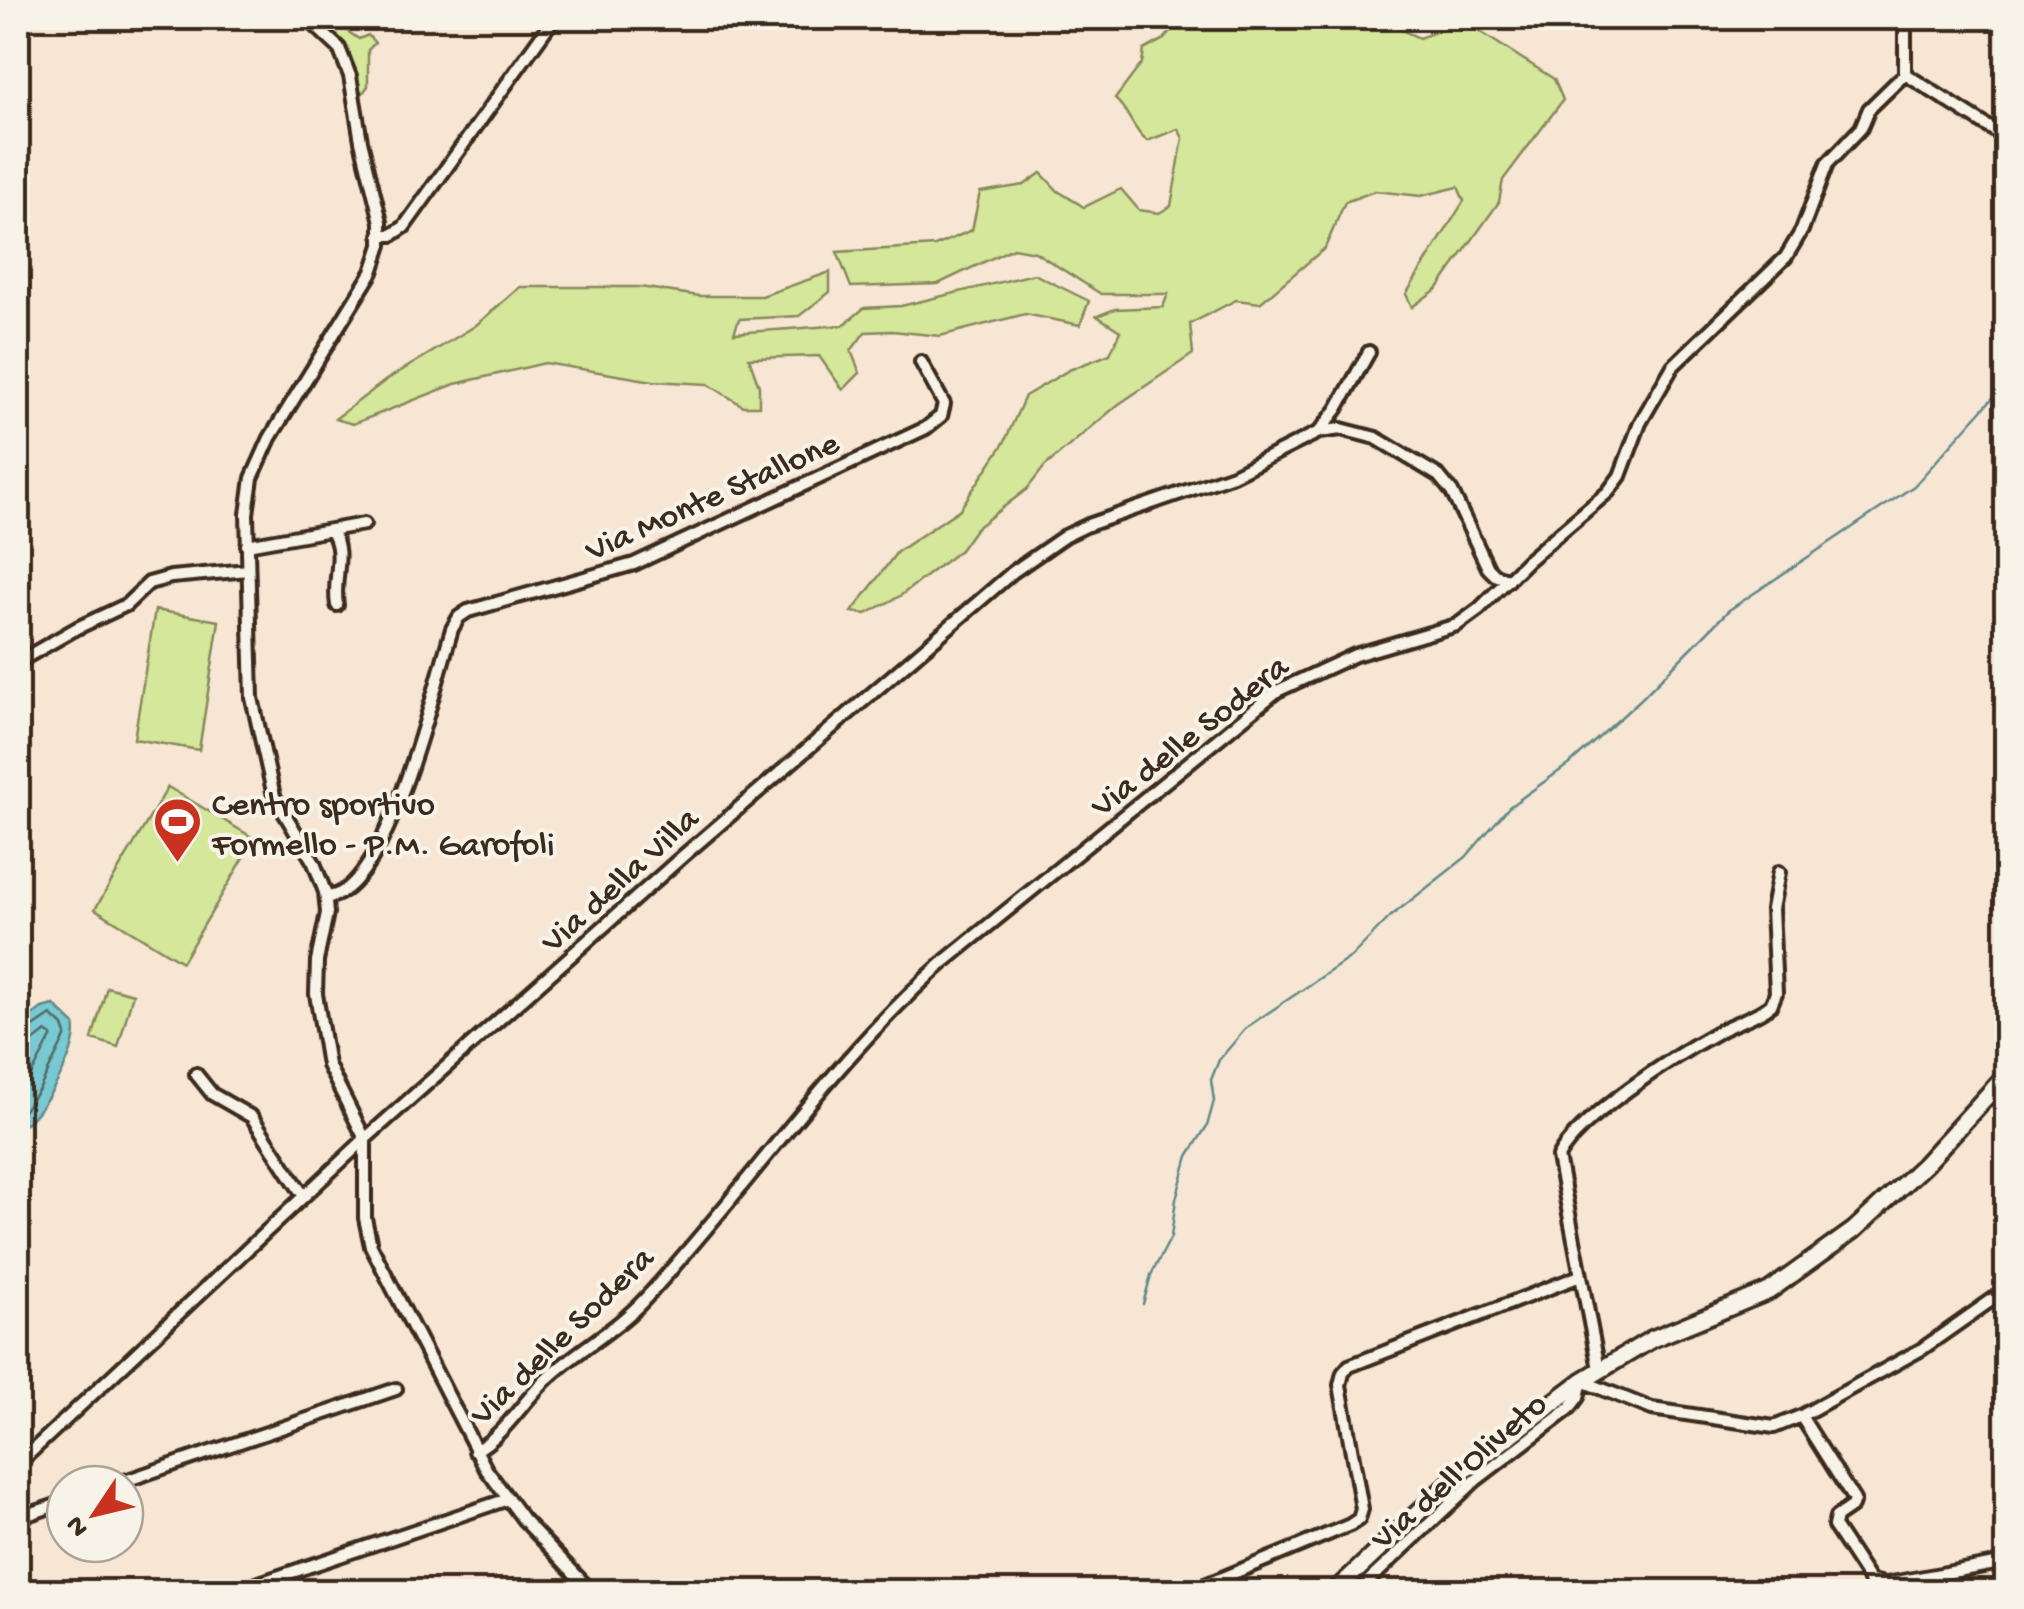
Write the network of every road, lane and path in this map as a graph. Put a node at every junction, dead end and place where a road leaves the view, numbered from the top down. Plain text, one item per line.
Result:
1 (307, 18) edge
2 (554, 18) edge
3 (1904, 18) edge
4 (1905, 74) junction
5 (2006, 138) edge
6 (380, 235) junction
7 (1369, 352) dead end
8 (921, 362) dead end
9 (1319, 432) junction
10 (364, 524) dead end
11 (332, 530) junction
12 (248, 545) junction
13 (248, 570) junction
14 (1509, 580) junction
15 (338, 604) dead end
16 (18, 662) edge
17 (1780, 872) dead end
18 (326, 898) junction
19 (196, 1074) dead end
20 (2006, 1076) edge
21 (365, 1139) junction
22 (304, 1194) junction
23 (1580, 1276) junction
24 (2006, 1290) edge
25 (1599, 1370) junction
26 (1582, 1380) junction
27 (396, 1389) dead end
28 (1801, 1416) junction
29 (475, 1450) junction
30 (18, 1464) edge
31 (145, 1474) edge
32 (508, 1499) junction
33 (45, 1509) edge
34 (18, 1518) edge
35 (2006, 1562) edge
36 (232, 1592) edge
37 (592, 1592) edge
38 (1188, 1592) edge
39 (1334, 1592) edge
40 (1356, 1592) edge

1 - 6 street
2 - 6 street
3 - 4 street
4 - 5 street
4 - 14 street, Via delle Sodera
6 - 12 street
7 - 9 street, Via della Villa
8 - 18 street, Via Monte Stallone
9 - 14 street, Via della Villa
9 - 21 street, Via della Villa
10 - 11 street
11 - 12 street
11 - 15 street
12 - 13 street
13 - 16 street
13 - 18 street
14 - 29 street, Via delle Sodera
17 - 23 street
18 - 21 street
19 - 22 street
20 - 25 street
21 - 22 street, Via della Villa
21 - 29 street
22 - 30 street, Via della Villa
23 - 25 street
23 - 38 street
24 - 28 street
25 - 26 street
26 - 28 street
26 - 39 street
26 - 40 street, Via dell'Oliveto
27 - 31 street
28 - 35 street
29 - 32 street
32 - 36 street
32 - 37 street
33 - 34 street

